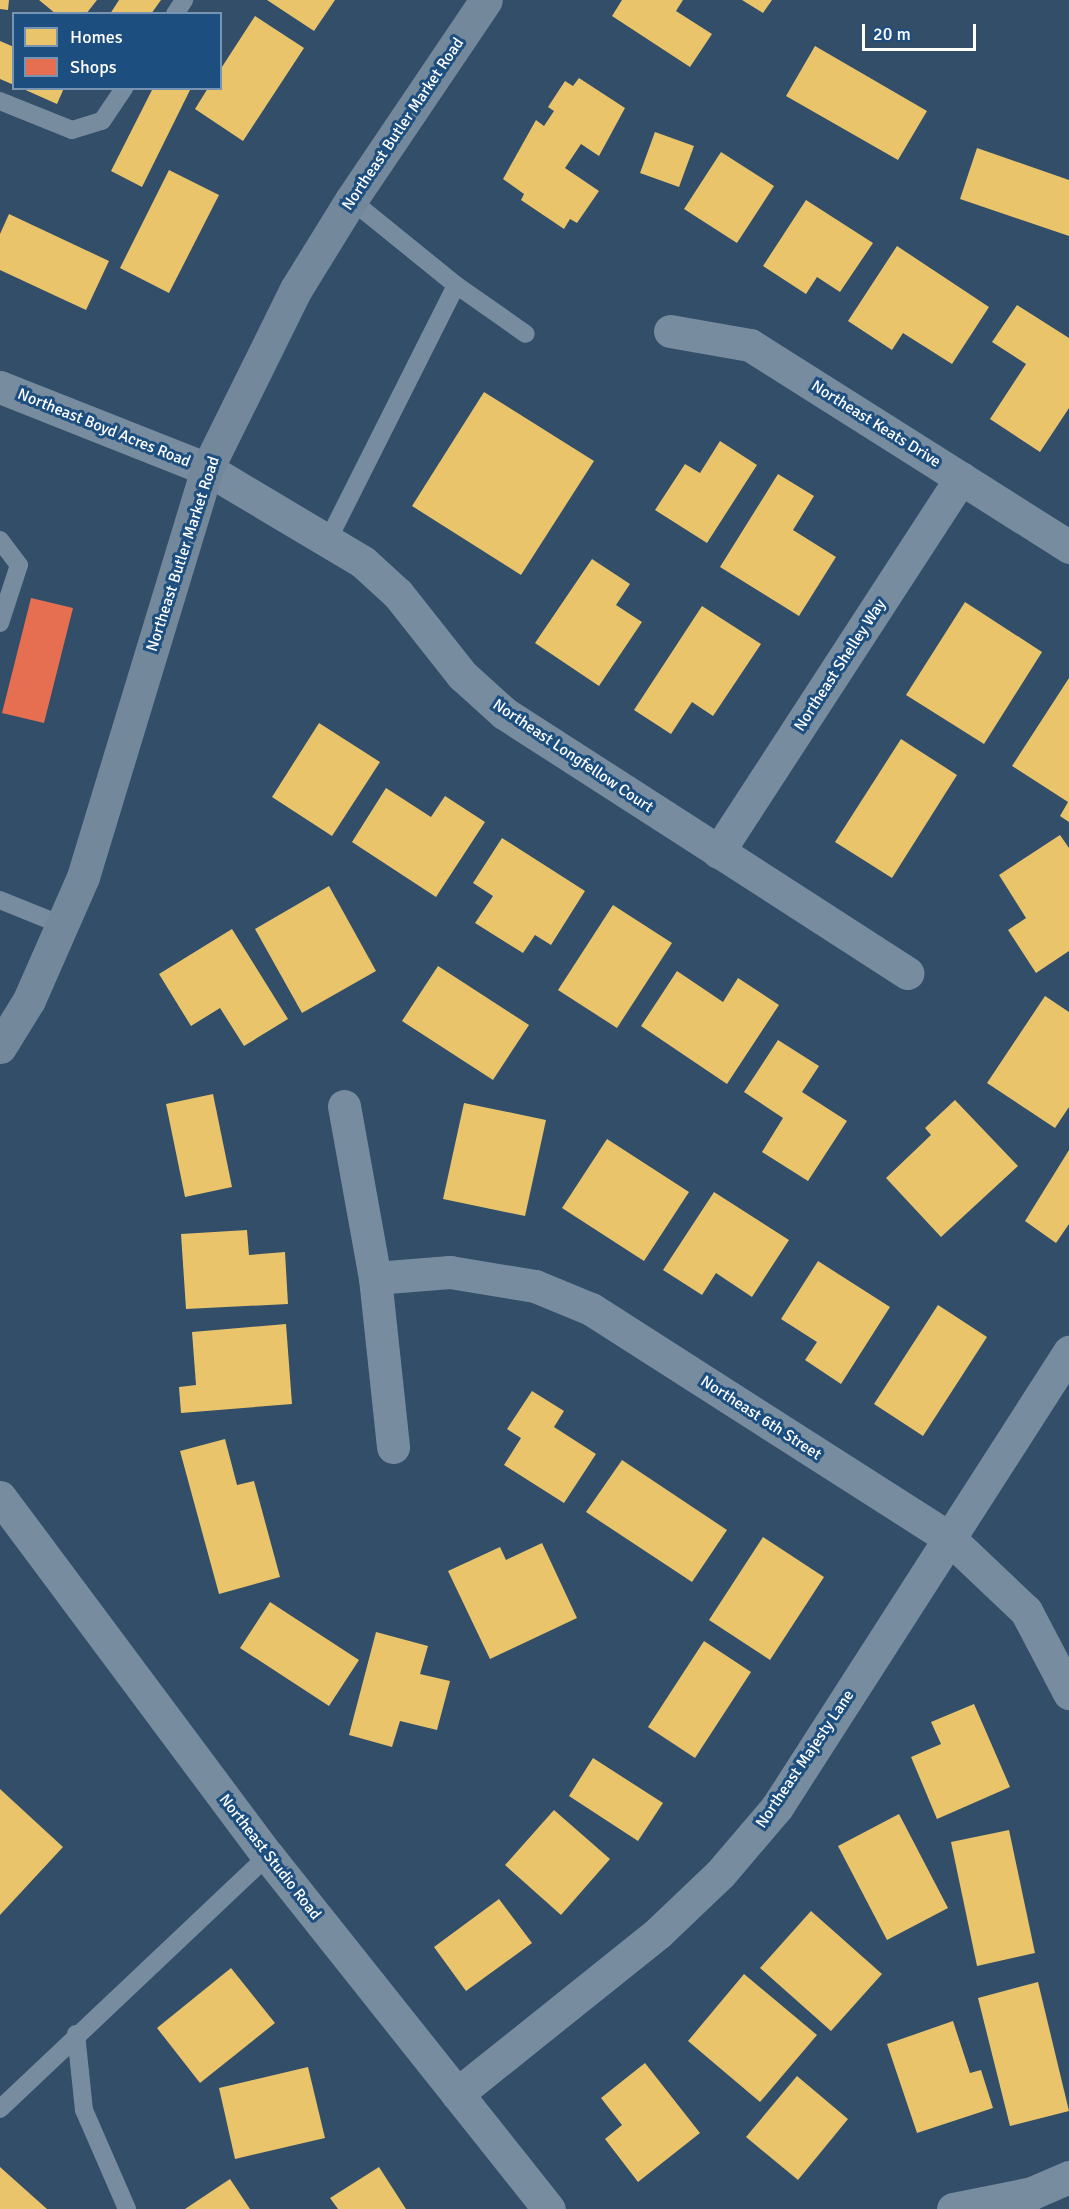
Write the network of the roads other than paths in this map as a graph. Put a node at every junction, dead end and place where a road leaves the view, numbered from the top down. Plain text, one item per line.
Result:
1 (486, 0) edge
2 (123, 90) edge
3 (0, 101) edge
4 (351, 200) junction
5 (456, 285) junction
6 (670, 332) dead end
7 (526, 334) dead end
8 (0, 387) edge
9 (207, 469) junction
10 (961, 478) junction
11 (0, 540) edge
12 (328, 540) junction
13 (1069, 547) edge
14 (0, 623) edge
15 (718, 852) junction
16 (0, 900) edge
17 (62, 925) junction
18 (907, 974) dead end
19 (0, 1047) edge
20 (344, 1106) dead end
21 (375, 1278) junction
22 (1069, 1352) edge
23 (393, 1447) dead end
24 (0, 1497) edge
25 (950, 1539) junction
26 (1069, 1693) edge
27 (268, 1857) junction
28 (76, 2034) junction
29 (457, 2094) junction
30 (0, 2109) edge
31 (1069, 2176) edge
32 (127, 2209) edge
33 (549, 2209) edge
34 (953, 2209) edge

1 - 4 main road, Northeast Butler Market Road
2 - 3 lane
4 - 5 lane
4 - 9 main road, Northeast Butler Market Road
5 - 7 lane
5 - 12 lane
6 - 10 street, Northeast Keats Drive
8 - 9 street, Northeast Boyd Acres Road
9 - 12 street, Northeast Longfellow Court
9 - 17 main road, Northeast Butler Market Road
10 - 13 street, Northeast Keats Drive
10 - 15 street, Northeast Shelley Way
11 - 14 lane
12 - 15 street, Northeast Longfellow Court
15 - 18 street, Northeast Longfellow Court
16 - 17 lane
17 - 19 main road, Northeast Butler Market Road
20 - 21 street
21 - 23 street
21 - 25 street, Northeast 6th Street
22 - 25 street, Northeast Majesty Lane
24 - 27 street, Northeast Studio Road
25 - 26 street, Northeast 6th Street
25 - 29 street, Northeast Majesty Lane
27 - 28 lane
27 - 29 street, Northeast Studio Road
28 - 30 lane
28 - 32 lane
29 - 33 street, Northeast Studio Road
31 - 34 street

